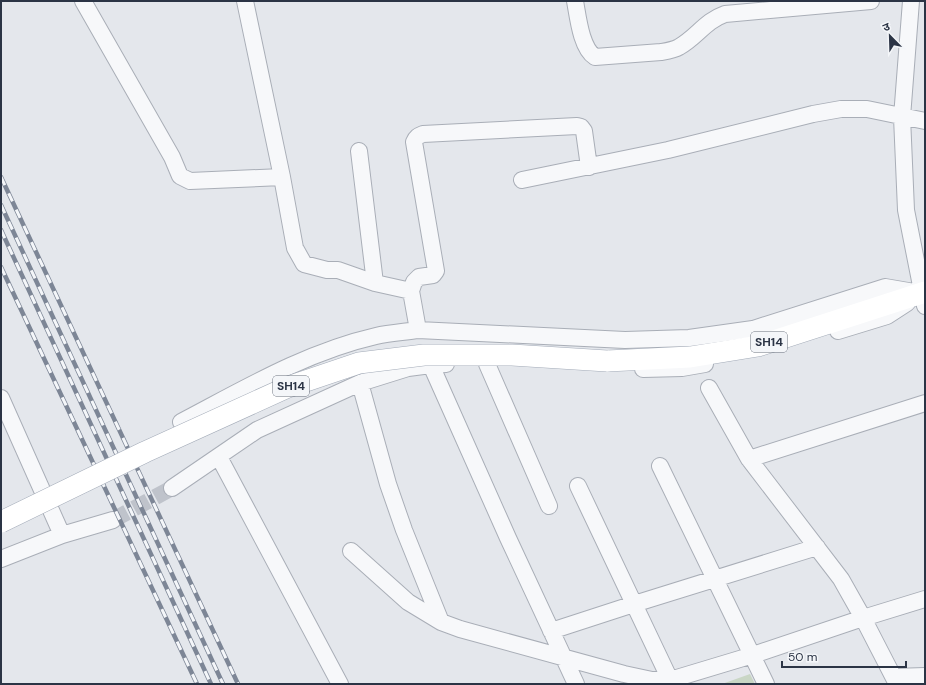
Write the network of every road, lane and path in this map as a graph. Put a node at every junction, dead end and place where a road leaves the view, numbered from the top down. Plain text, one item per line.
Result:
1 (83, 1) edge
2 (244, 1) edge
3 (574, 1) edge
4 (871, 1) edge
5 (911, 1) edge
6 (902, 117) junction
7 (925, 122) edge
8 (359, 151) dead end
9 (589, 167) junction
10 (282, 177) junction
11 (522, 180) dead end
12 (375, 283) junction
13 (411, 291) junction
14 (924, 297) edge
15 (418, 330) junction
16 (431, 364) junction
17 (487, 364) junction
18 (360, 383) junction
19 (709, 388) dead end
20 (1, 398) edge
21 (925, 403) edge
22 (181, 422) dead end
23 (219, 457) junction
24 (749, 459) junction
25 (660, 466) dead end
26 (578, 486) dead end
27 (172, 488) tunnel mouth
28 (549, 506) dead end
29 (113, 520) tunnel mouth
30 (1, 522) edge
31 (62, 535) junction
32 (817, 547) junction
33 (351, 552) dead end
34 (1, 559) edge
35 (716, 579) junction
36 (925, 599) edge
37 (634, 604) junction
38 (863, 618) junction
39 (441, 622) junction
40 (551, 631) junction
41 (753, 655) junction
42 (564, 658) junction
43 (925, 676) edge
44 (895, 680) edge
45 (671, 682) edge
46 (340, 684) edge
47 (576, 684) edge
48 (766, 684) edge

1 - 10 street
2 - 10 street
3 - 4 street
5 - 6 street
6 - 7 street
6 - 9 street
6 - 14 street
8 - 12 street
9 - 11 street
9 - 13 street
10 - 12 street
12 - 13 street
13 - 15 street
14 - 15 street
14 - 17 street
14 - 30 main road, SH14, bridge
15 - 22 street
16 - 17 street
16 - 18 street
16 - 40 street
17 - 28 street
18 - 23 street
18 - 39 street
19 - 24 street
20 - 31 street
21 - 24 street
23 - 27 street
23 - 46 street
24 - 32 street
25 - 35 street
26 - 37 street
29 - 31 street
31 - 34 street
32 - 35 street
32 - 38 street
33 - 39 street
35 - 37 street
35 - 41 street
36 - 38 street
37 - 40 street
37 - 45 street
38 - 41 street
38 - 44 street
39 - 42 street
40 - 42 street
41 - 45 street
41 - 48 street
42 - 45 street
42 - 47 street
43 - 44 street

